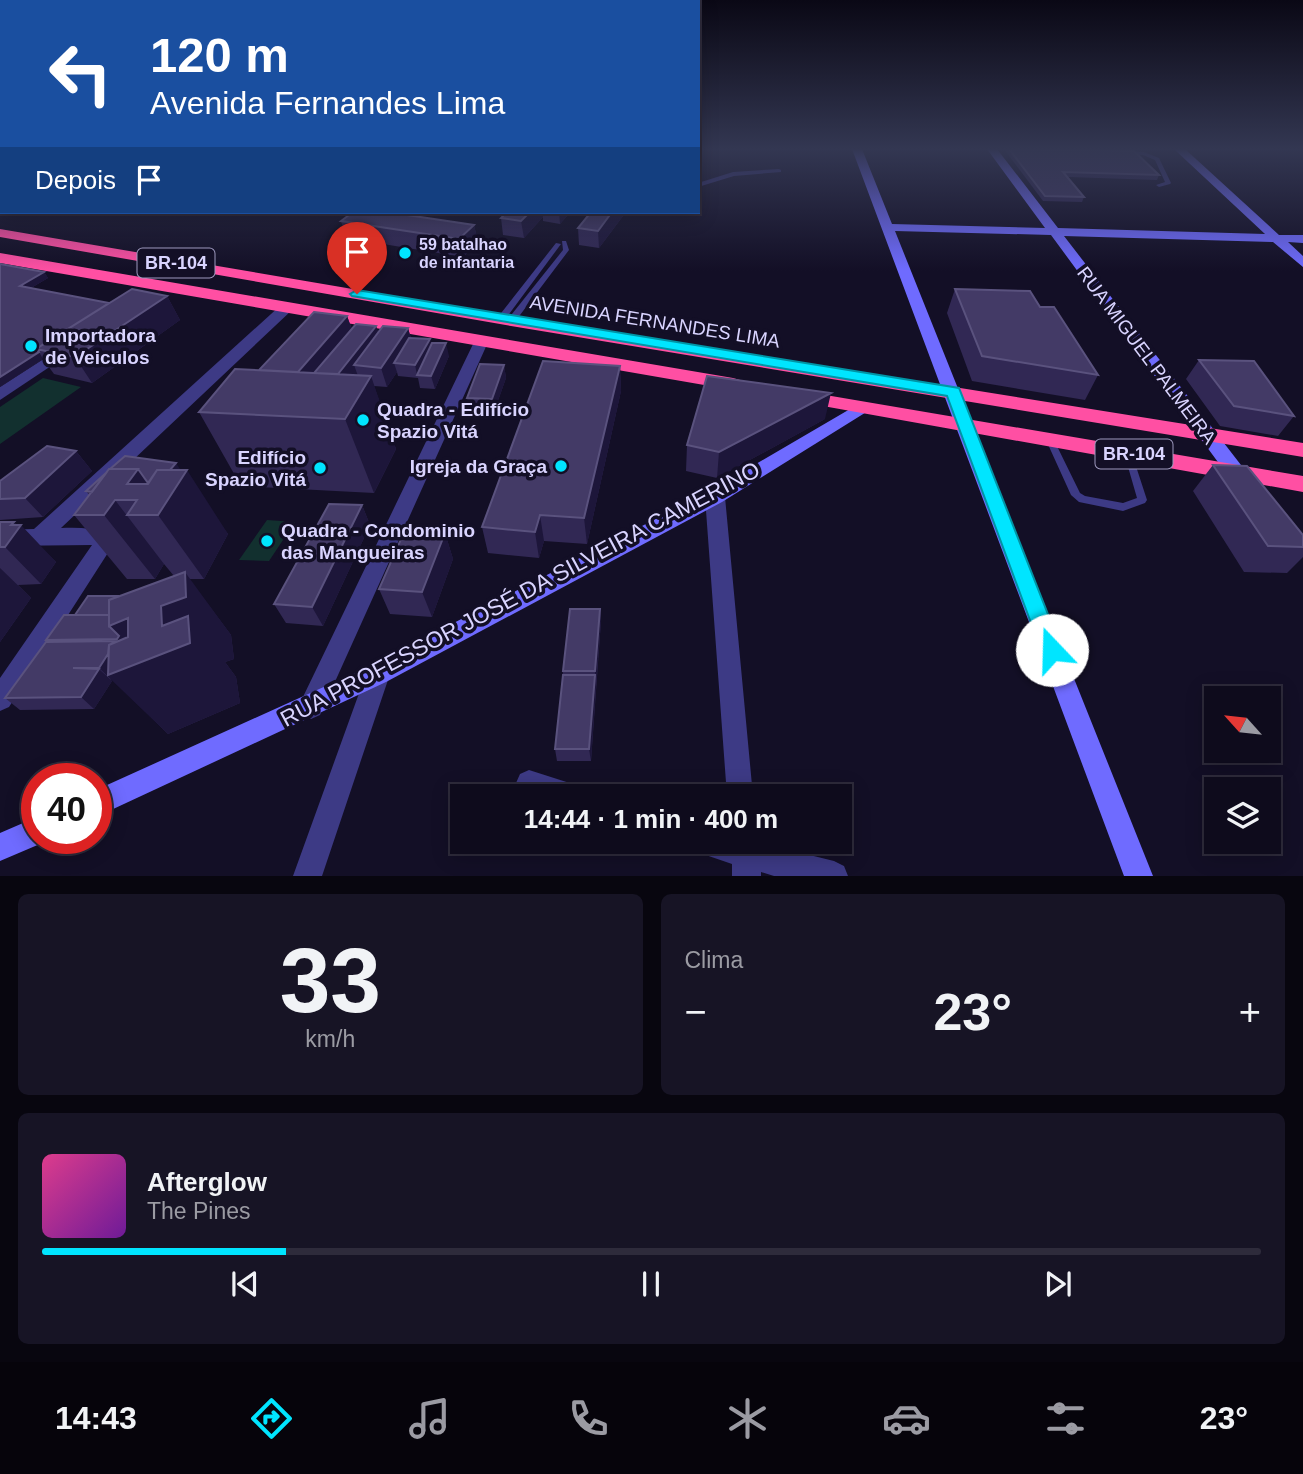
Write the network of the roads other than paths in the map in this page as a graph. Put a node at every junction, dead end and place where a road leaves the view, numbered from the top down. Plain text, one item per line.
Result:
1 (873, 190) edge
2 (1022, 190) edge
3 (1223, 190) edge
4 (888, 227) junction
5 (1053, 231) junction
6 (0, 233) edge
7 (1278, 239) junction
8 (1303, 239) edge
9 (561, 243) dead end
10 (0, 258) edge
11 (1303, 263) edge
12 (160, 287) junction
13 (137, 302) edge
14 (288, 307) junction
15 (506, 320) junction
16 (452, 335) junction
17 (482, 340) junction
18 (80, 341) edge
19 (533, 349) junction
20 (752, 388) edge
21 (953, 392) junction
22 (779, 393) edge
23 (0, 395) edge
24 (862, 407) junction
25 (964, 425) junction
26 (1205, 432) junction
27 (1050, 440) junction
28 (1303, 450) edge
29 (1128, 453) junction
30 (1236, 472) junction
31 (1303, 484) edge
32 (1253, 494) edge
33 (715, 497) junction
34 (0, 538) edge
35 (37, 538) junction
36 (379, 674) junction
37 (0, 699) edge
38 (311, 707) junction
39 (528, 783) dead end
40 (531, 784) edge
41 (739, 784) edge
42 (112, 797) edge
43 (21, 838) edge
44 (0, 848) edge
45 (745, 857) edge
46 (307, 876) edge
47 (834, 876) edge
48 (1139, 876) edge

1 - 4 street
2 - 5 street, RUA MIGUEL PALMEIRA
3 - 7 street
4 - 5 street
4 - 21 street
5 - 7 street
5 - 26 street, RUA MIGUEL PALMEIRA
6 - 15 highway, AVENIDA FERNANDES LIMA / BR-104
7 - 8 street
7 - 11 street
9 - 15 lane
10 - 12 highway, BR-104
12 - 13 street
12 - 14 highway, BR-104
14 - 16 highway, BR-104
14 - 35 street
15 - 16 highway
15 - 19 highway
15 - 21 highway, AVENIDA FERNANDES LIMA / BR-104
16 - 17 highway, BR-104
17 - 19 highway, BR-104
17 - 38 street
18 - 23 street
19 - 20 highway, BR-104
21 - 25 street
21 - 26 highway, AVENIDA FERNANDES LIMA / BR-104
22 - 24 highway, BR-104
24 - 25 highway, BR-104
24 - 33 street, RUA PROFESSOR JOSÉ DA SILVEIRA CAMERINO
25 - 27 highway, BR-104
25 - 48 street
26 - 28 highway, AVENIDA FERNANDES LIMA / BR-104
26 - 30 street, RUA MIGUEL PALMEIRA
27 - 29 highway, BR-104
27 - 29 lane
29 - 30 highway, BR-104
30 - 31 highway, BR-104
30 - 32 street, RUA MIGUEL PALMEIRA
33 - 36 street, RUA PROFESSOR JOSÉ DA SILVEIRA CAMERINO
33 - 41 street
34 - 35 street
35 - 37 street
36 - 38 street, RUA PROFESSOR JOSÉ DA SILVEIRA CAMERINO
36 - 46 street
38 - 42 street, RUA PROFESSOR JOSÉ DA SILVEIRA CAMERINO
39 - 40 street
43 - 44 street
45 - 47 street

